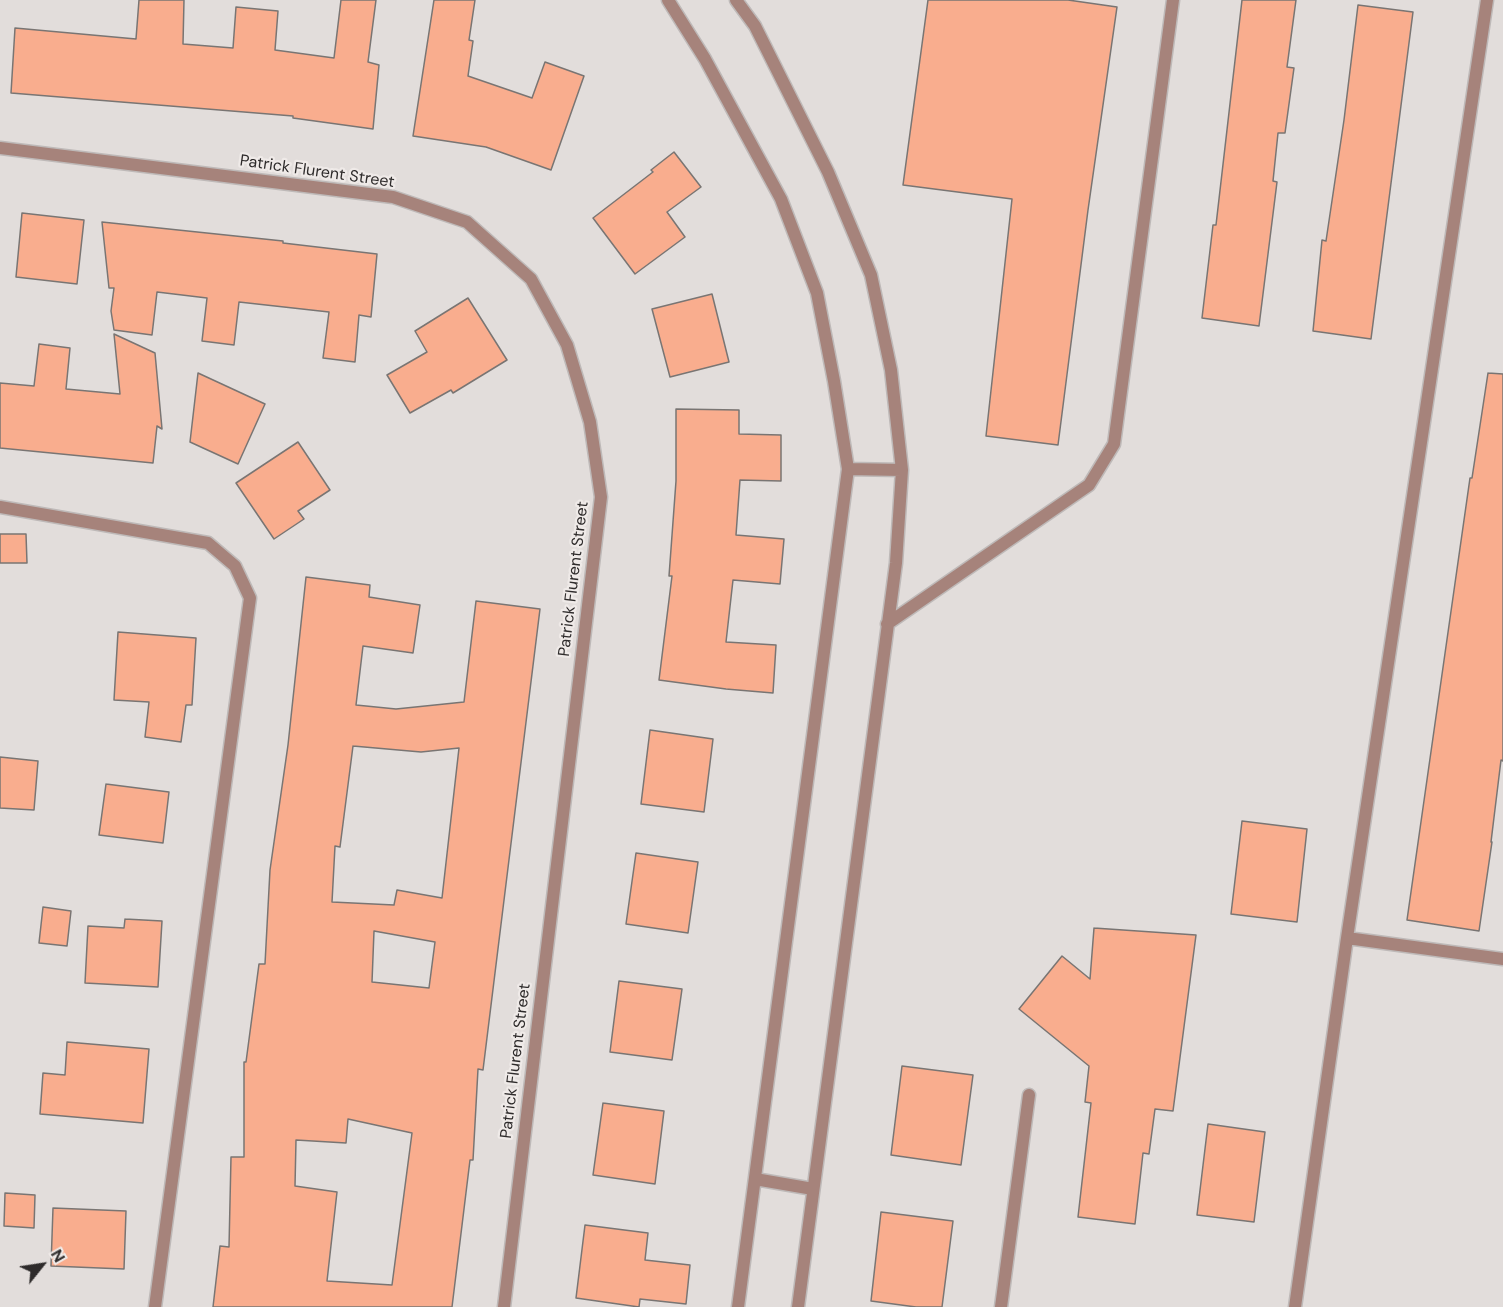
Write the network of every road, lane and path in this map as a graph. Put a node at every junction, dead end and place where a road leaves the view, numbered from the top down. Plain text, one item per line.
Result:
1 (668, 0) edge
2 (736, 0) edge
3 (1173, 0) edge
4 (1487, 0) edge
5 (0, 148) edge
6 (848, 470) junction
7 (902, 470) junction
8 (0, 507) edge
9 (887, 624) junction
10 (1347, 938) junction
11 (1503, 959) edge
12 (1029, 1095) dead end
13 (756, 1179) junction
14 (813, 1189) junction
15 (155, 1307) edge
16 (504, 1307) edge
17 (738, 1307) edge
18 (798, 1307) edge
19 (1001, 1307) edge
20 (1295, 1307) edge

1 - 6 street
2 - 7 street
3 - 9 street
4 - 10 street
5 - 16 street, Patrick Flurent Street
6 - 7 street
6 - 13 street
7 - 9 street
8 - 15 street
9 - 14 street
10 - 11 street
10 - 20 street
12 - 19 street
13 - 14 street
13 - 17 street
14 - 18 street

